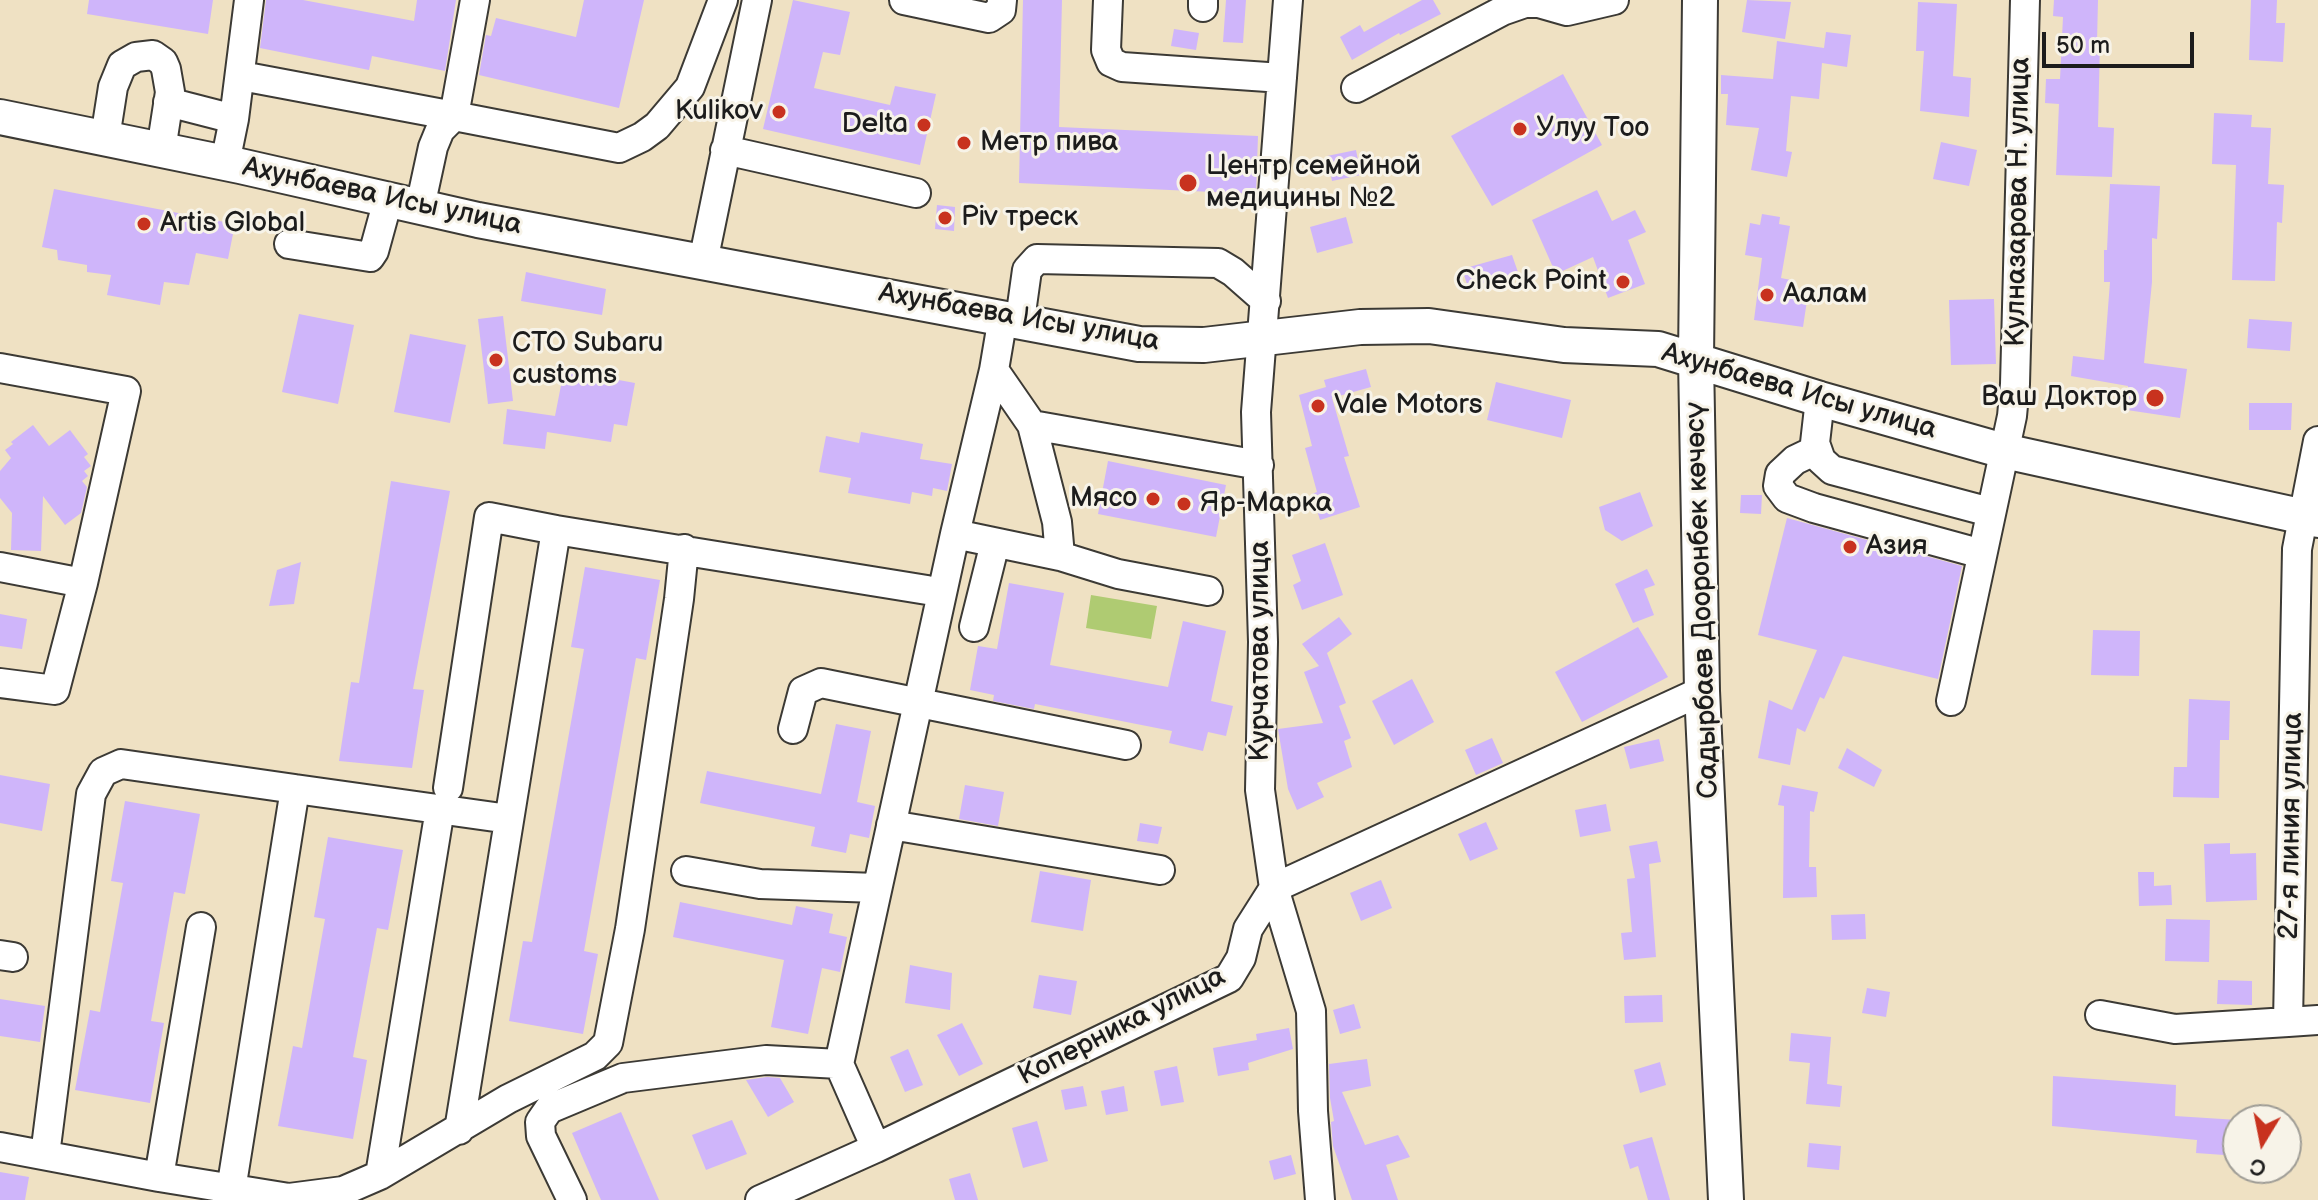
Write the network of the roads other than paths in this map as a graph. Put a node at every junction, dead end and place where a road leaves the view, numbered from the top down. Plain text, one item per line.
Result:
1 (249, 0) edge
2 (475, 0) edge
3 (723, 0) edge
4 (757, 0) edge
5 (904, 0) edge
6 (1002, 0) edge
7 (1108, 0) edge
8 (1288, 0) edge
9 (1614, 0) edge
10 (1700, 0) edge
11 (2025, 0) edge
12 (252, 78) dead end
13 (1282, 78) junction
14 (1356, 88) dead end
15 (168, 102) junction
16 (454, 116) junction
17 (0, 117) edge
18 (234, 119) junction
19 (105, 138) junction
20 (161, 150) junction
21 (725, 150) junction
22 (225, 163) junction
23 (916, 193) dead end
24 (404, 204) junction
25 (289, 244) dead end
26 (703, 262) junction
27 (1266, 301) junction
28 (1011, 319) junction
29 (1264, 339) junction
30 (1696, 359) junction
31 (0, 368) edge
32 (994, 370) junction
33 (1820, 399) junction
34 (1032, 425) junction
35 (2318, 441) edge
36 (1816, 450) junction
37 (2004, 451) junction
38 (1259, 465) junction
39 (1990, 512) junction
40 (2311, 519) edge
41 (556, 530) junction
42 (955, 534) junction
43 (995, 543) junction
44 (684, 549) junction
45 (1982, 554) junction
46 (1060, 556) junction
47 (0, 567) edge
48 (83, 583) junction
49 (927, 590) dead end
50 (1208, 591) dead end
51 (974, 627) dead end
52 (0, 683) edge
53 (1702, 691) junction
54 (1951, 701) dead end
55 (918, 704) junction
56 (793, 729) dead end
57 (1126, 745) dead end
58 (295, 789) junction
59 (444, 799) junction
60 (509, 819) junction
61 (891, 825) junction
62 (1160, 870) dead end
63 (686, 871) dead end
64 (877, 888) junction
65 (1274, 888) junction
66 (201, 927) dead end
67 (2100, 1015) dead end
68 (2318, 1020) edge
69 (2288, 1022) junction
70 (839, 1064) junction
71 (459, 1130) junction
72 (0, 1147) edge
73 (876, 1148) junction
74 (45, 1155) junction
75 (380, 1175) junction
76 (159, 1177) junction
77 (231, 1190) junction
78 (572, 1200) edge
79 (760, 1200) edge
80 (1320, 1200) edge
81 (1726, 1200) edge

1 - 18 street
2 - 16 street
3 - 16 street
4 - 21 street
5 - 6 street
7 - 13 street
8 - 13 street, Курчатова улица
9 - 14 street
10 - 30 main road, Садырбаев Дооронбек көчөсү
11 - 37 street, Кулназарова Н. улица
12 - 16 street
13 - 27 street, Курчатова улица
15 - 18 street
15 - 19 street
15 - 20 street
16 - 24 street
17 - 19 main road, Ахунбаева Исы улица
18 - 22 street
19 - 20 main road, Ахунбаева Исы улица
20 - 22 main road, Ахунбаева Исы улица
21 - 23 street
21 - 26 street
22 - 24 main road, Ахунбаева Исы улица
24 - 25 street
24 - 26 main road, Ахунбаева Исы улица
26 - 28 main road, Ахунбаева Исы улица
27 - 28 street
27 - 29 street, Курчатова улица
28 - 29 main road, Ахунбаева Исы улица
28 - 32 street
29 - 30 main road, Ахунбаева Исы улица
29 - 38 street, Курчатова улица
30 - 33 main road, Ахунбаева Исы улица
30 - 53 main road, Садырбаев Дооронбек көчөсү
31 - 48 street
32 - 34 street
32 - 42 street
33 - 36 street
33 - 37 main road, Ахунбаева Исы улица
34 - 38 street
34 - 46 street
35 - 40 street, 27-я линия улица
36 - 39 street
36 - 45 street
37 - 39 street, Кулназарова Н. улица
37 - 40 main road, Ахунбаева Исы улица
38 - 65 street, Курчатова улица
39 - 45 street, Кулназарова Н. улица
40 - 69 street, 27-я линия улица
41 - 44 street
41 - 59 street
41 - 60 street
42 - 43 street
42 - 55 street
43 - 46 street
43 - 51 street
44 - 49 street
44 - 71 street
45 - 54 street, Кулназарова Н. улица
46 - 50 street
47 - 48 street
48 - 52 street
53 - 65 street
53 - 81 main road, Садырбаев Дооронбек көчөсү
55 - 56 street
55 - 57 street
55 - 61 street
58 - 59 street
58 - 74 street
58 - 77 street
59 - 60 street
59 - 75 street
60 - 71 street
61 - 62 street
61 - 64 street
63 - 64 street
64 - 70 street
65 - 73 street, Коперника улица
65 - 80 street, Курчатова улица
66 - 76 street
67 - 69 street
68 - 69 street
70 - 73 street
70 - 78 street
71 - 75 street
72 - 74 street
73 - 79 street, Коперника улица
74 - 76 street
75 - 77 street
76 - 77 street

